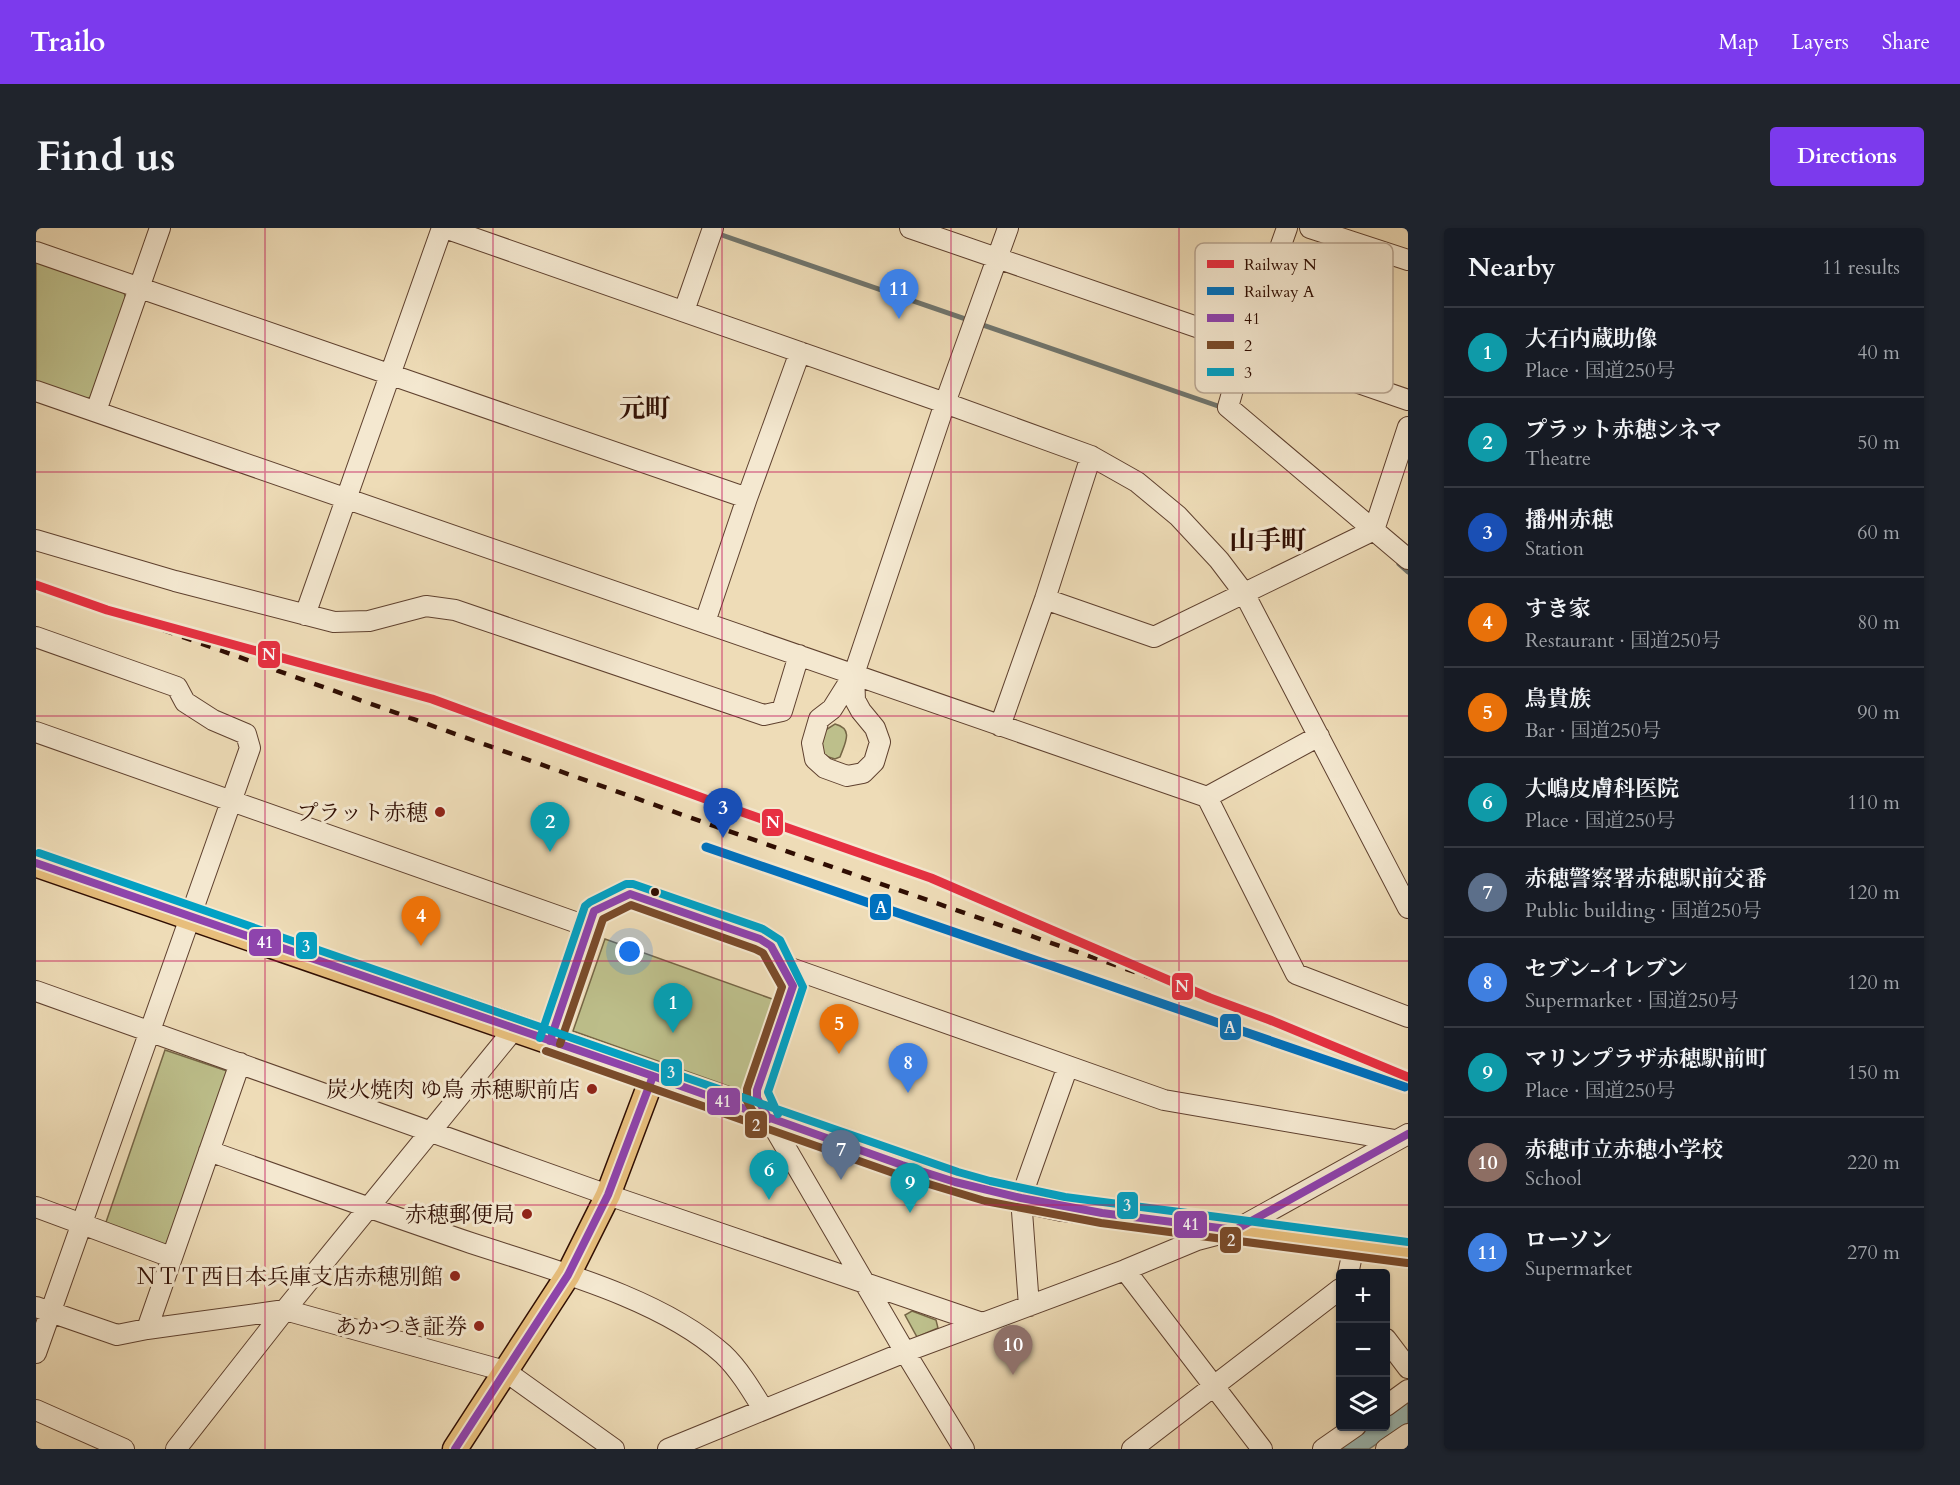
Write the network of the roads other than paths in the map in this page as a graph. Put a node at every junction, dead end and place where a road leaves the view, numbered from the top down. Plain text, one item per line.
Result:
1 (160, 228) edge
2 (444, 228) edge
3 (713, 228) edge
4 (910, 228) edge
5 (1008, 228) edge
6 (1287, 228) edge
7 (1310, 228) edge
8 (1282, 243) edge
9 (1356, 243) edge
10 (36, 252) edge
11 (1393, 255) edge
12 (996, 259) junction
13 (1408, 260) edge
14 (139, 288) junction
15 (684, 311) junction
16 (1195, 327) edge
17 (800, 352) junction
18 (391, 375) junction
19 (36, 391) edge
20 (1232, 393) edge
21 (1388, 393) edge
22 (1408, 400) edge
23 (945, 403) junction
24 (96, 411) junction
25 (1408, 427) edge
26 (1091, 456) junction
27 (347, 497) junction
28 (747, 498) junction
29 (1374, 530) junction
30 (36, 540) edge
31 (1408, 559) edge
32 (1244, 593) junction
33 (1045, 599) junction
34 (305, 615) junction
35 (705, 622) junction
36 (36, 637) edge
37 (799, 656) junction
38 (854, 674) junction
39 (1000, 726) junction
40 (36, 732) edge
41 (1319, 736) junction
42 (1207, 797) junction
43 (232, 802) junction
44 (36, 863) edge
45 (1408, 908) edge
46 (191, 916) junction
47 (589, 927) dead end
48 (782, 964) dead end
49 (36, 991) edge
50 (1408, 1017) edge
51 (514, 1028) junction
52 (150, 1032) junction
53 (240, 1063) junction
54 (1068, 1066) junction
55 (653, 1076) junction
56 (769, 1119) junction
57 (431, 1132) junction
58 (1402, 1137) edge
59 (209, 1151) junction
60 (608, 1195) junction
61 (1021, 1198) junction
62 (36, 1207) edge
63 (368, 1208) junction
64 (82, 1223) junction
65 (1235, 1230) junction
66 (1354, 1246) junction
67 (1408, 1253) edge
68 (171, 1257) junction
69 (1349, 1269) edge
70 (1125, 1270) junction
71 (568, 1275) junction
72 (862, 1281) junction
73 (1336, 1293) edge
74 (1029, 1306) junction
75 (43, 1310) edge
76 (285, 1310) junction
77 (982, 1323) junction
78 (147, 1329) junction
79 (1390, 1344) edge
80 (905, 1352) junction
81 (36, 1353) edge
82 (1408, 1368) edge
83 (505, 1371) junction
84 (1214, 1387) junction
85 (1408, 1390) edge
86 (1390, 1403) edge
87 (763, 1409) junction
88 (36, 1410) edge
89 (1349, 1431) edge
90 (1408, 1434) edge
91 (124, 1449) edge
92 (176, 1449) edge
93 (455, 1449) edge
94 (614, 1449) edge
95 (668, 1449) edge
96 (964, 1449) edge
97 (1132, 1449) edge
98 (1262, 1449) edge
99 (1323, 1449) edge
100 (1386, 1449) edge

1 - 14 street
2 - 15 street
2 - 18 street
3 - 15 street
4 - 12 street
5 - 12 street
6 - 8 street
7 - 9 street
10 - 14 street
11 - 13 street
12 - 16 street
12 - 23 street
14 - 18 street
14 - 24 street
15 - 17 street
17 - 23 street
17 - 28 street
18 - 27 street
18 - 28 street
19 - 24 street
20 - 29 street
21 - 22 street
23 - 26 street
23 - 38 street
24 - 27 street
25 - 29 street
26 - 32 street
26 - 33 street
27 - 34 street
27 - 35 street
28 - 35 street
29 - 31 street
29 - 32 street
30 - 34 street
32 - 33 street
32 - 41 street
33 - 39 street
34 - 37 street
35 - 37 street
36 - 43 street
37 - 38 street
38 - 38 street
38 - 39 street
39 - 42 street
40 - 43 street
41 - 42 street
41 - 45 street
42 - 50 street
43 - 46 street
43 - 47 street
44 - 46 highway
46 - 51 highway
46 - 52 street
48 - 54 street
49 - 52 street
51 - 55 highway
51 - 57 street
52 - 53 street
52 - 64 street
53 - 57 street
53 - 59 street
54 - 58 street
54 - 61 street
55 - 56 highway
55 - 60 main road
56 - 61 highway
56 - 72 street
57 - 60 street
57 - 63 street
58 - 65 street
59 - 63 street
59 - 68 street
60 - 71 main road
60 - 72 street
61 - 65 highway
61 - 74 street
62 - 64 street
63 - 71 street
63 - 76 street
64 - 68 street
64 - 75 street
65 - 66 highway
65 - 70 street
66 - 67 highway
66 - 69 street
68 - 78 street
70 - 74 street
70 - 84 street
71 - 83 main road
71 - 87 street
72 - 77 street
72 - 80 street
73 - 84 street
74 - 77 street
75 - 78 street
75 - 81 street
76 - 78 street
76 - 83 street
76 - 92 street
77 - 80 street
79 - 82 street
80 - 87 street
80 - 96 street
83 - 93 main road
83 - 94 street
84 - 97 street
84 - 98 street
85 - 86 street
87 - 95 street
88 - 91 street
89 - 99 street
90 - 100 street

